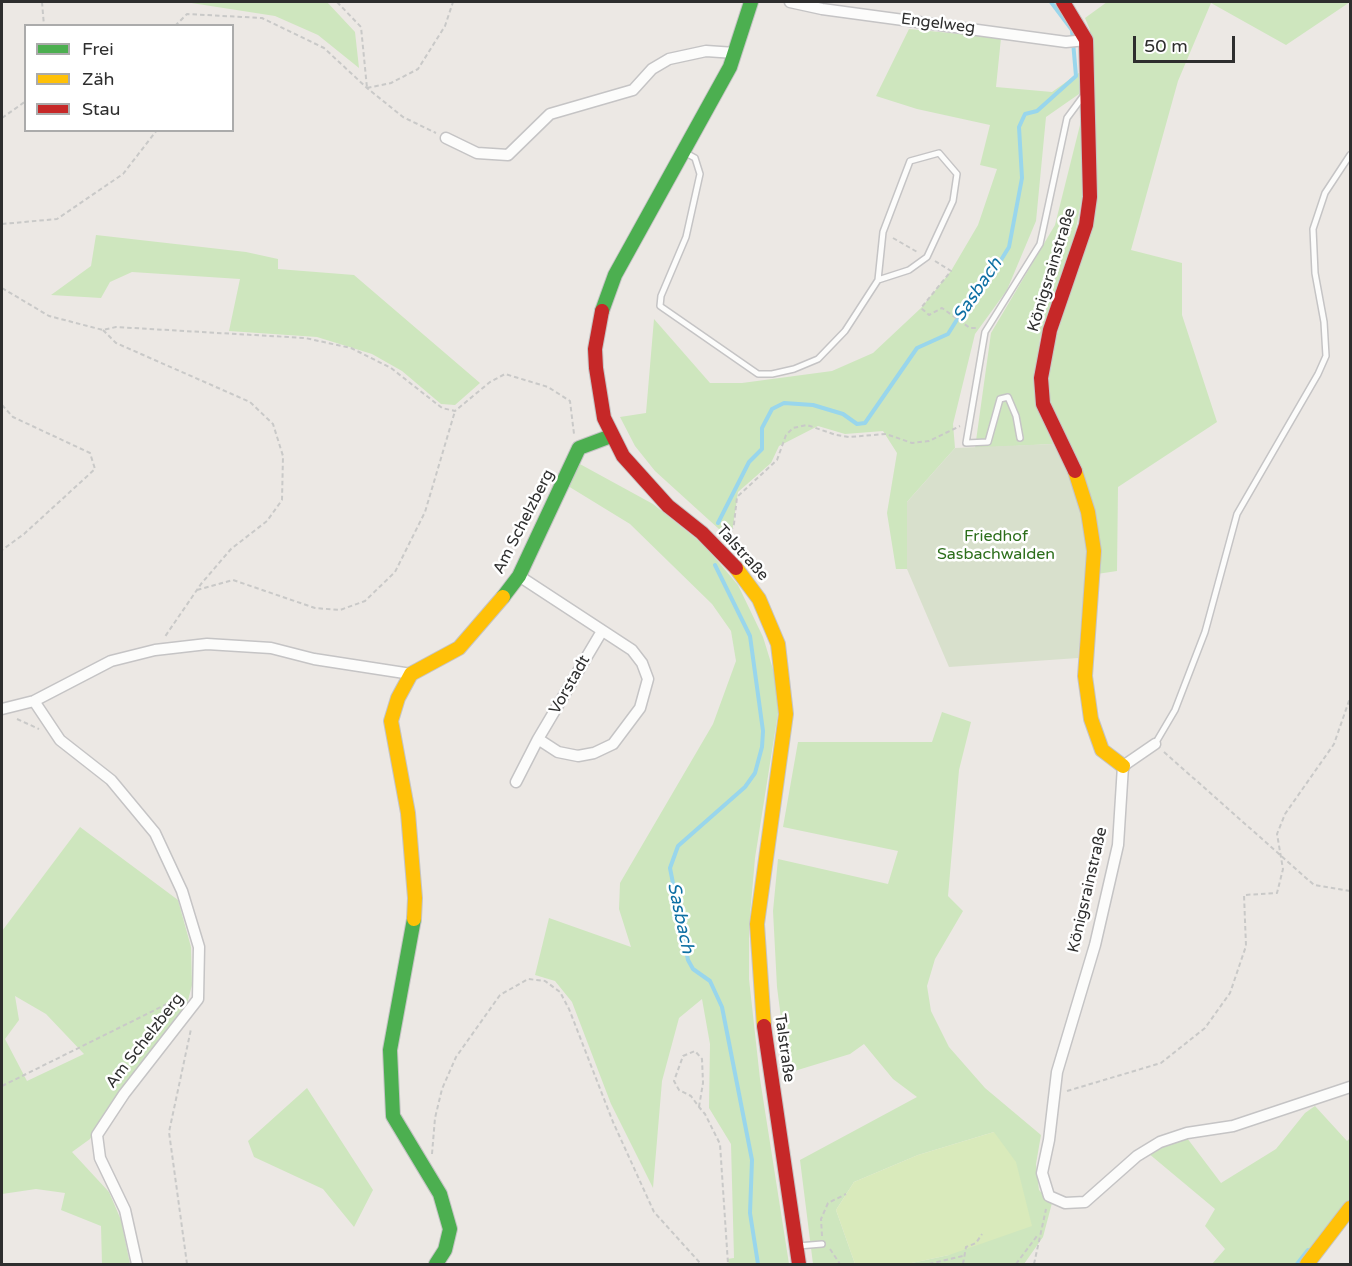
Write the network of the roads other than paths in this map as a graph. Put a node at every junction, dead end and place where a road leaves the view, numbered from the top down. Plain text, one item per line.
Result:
1 (751, 2) edge
2 (790, 2) edge
3 (1063, 2) edge
4 (1086, 40) junction
5 (735, 53) junction
6 (1089, 89) junction
7 (446, 138) road end
8 (684, 151) junction
9 (1350, 155) edge
10 (878, 280) junction
11 (612, 436) junction
12 (1020, 438) dead end
13 (519, 576) junction
14 (602, 631) junction
15 (411, 674) junction
16 (34, 701) junction
17 (2, 708) edge
18 (538, 739) junction
19 (1155, 744) joint
20 (1123, 766) junction
21 (516, 782) dead end
22 (1350, 1087) edge
23 (1350, 1208) edge
24 (822, 1244) road end
25 (796, 1246) junction
26 (137, 1264) edge
27 (436, 1264) edge
28 (799, 1264) edge
29 (1307, 1264) edge

1 - 5 street, Talstraße
2 - 4 street, Engelweg
3 - 4 street, Königsrainstraße
4 - 6 street, Königsrainstraße
5 - 7 street
5 - 8 street, Talstraße
6 - 12 lane
6 - 20 street, Königsrainstraße
8 - 10 lane
8 - 11 street, Talstraße
9 - 19 lane
10 - 10 lane
11 - 13 street, Am Schelzberg
11 - 25 street, Talstraße
13 - 14 street
13 - 15 street, Am Schelzberg
14 - 18 street, Vorstadt
14 - 18 street
15 - 16 street
15 - 27 street
16 - 17 street
16 - 26 street, Am Schelzberg
18 - 21 street, Vorstadt
19 - 20 street
20 - 22 street, Königsrainstraße
23 - 29 street
24 - 25 lane
25 - 28 street, Talstraße

